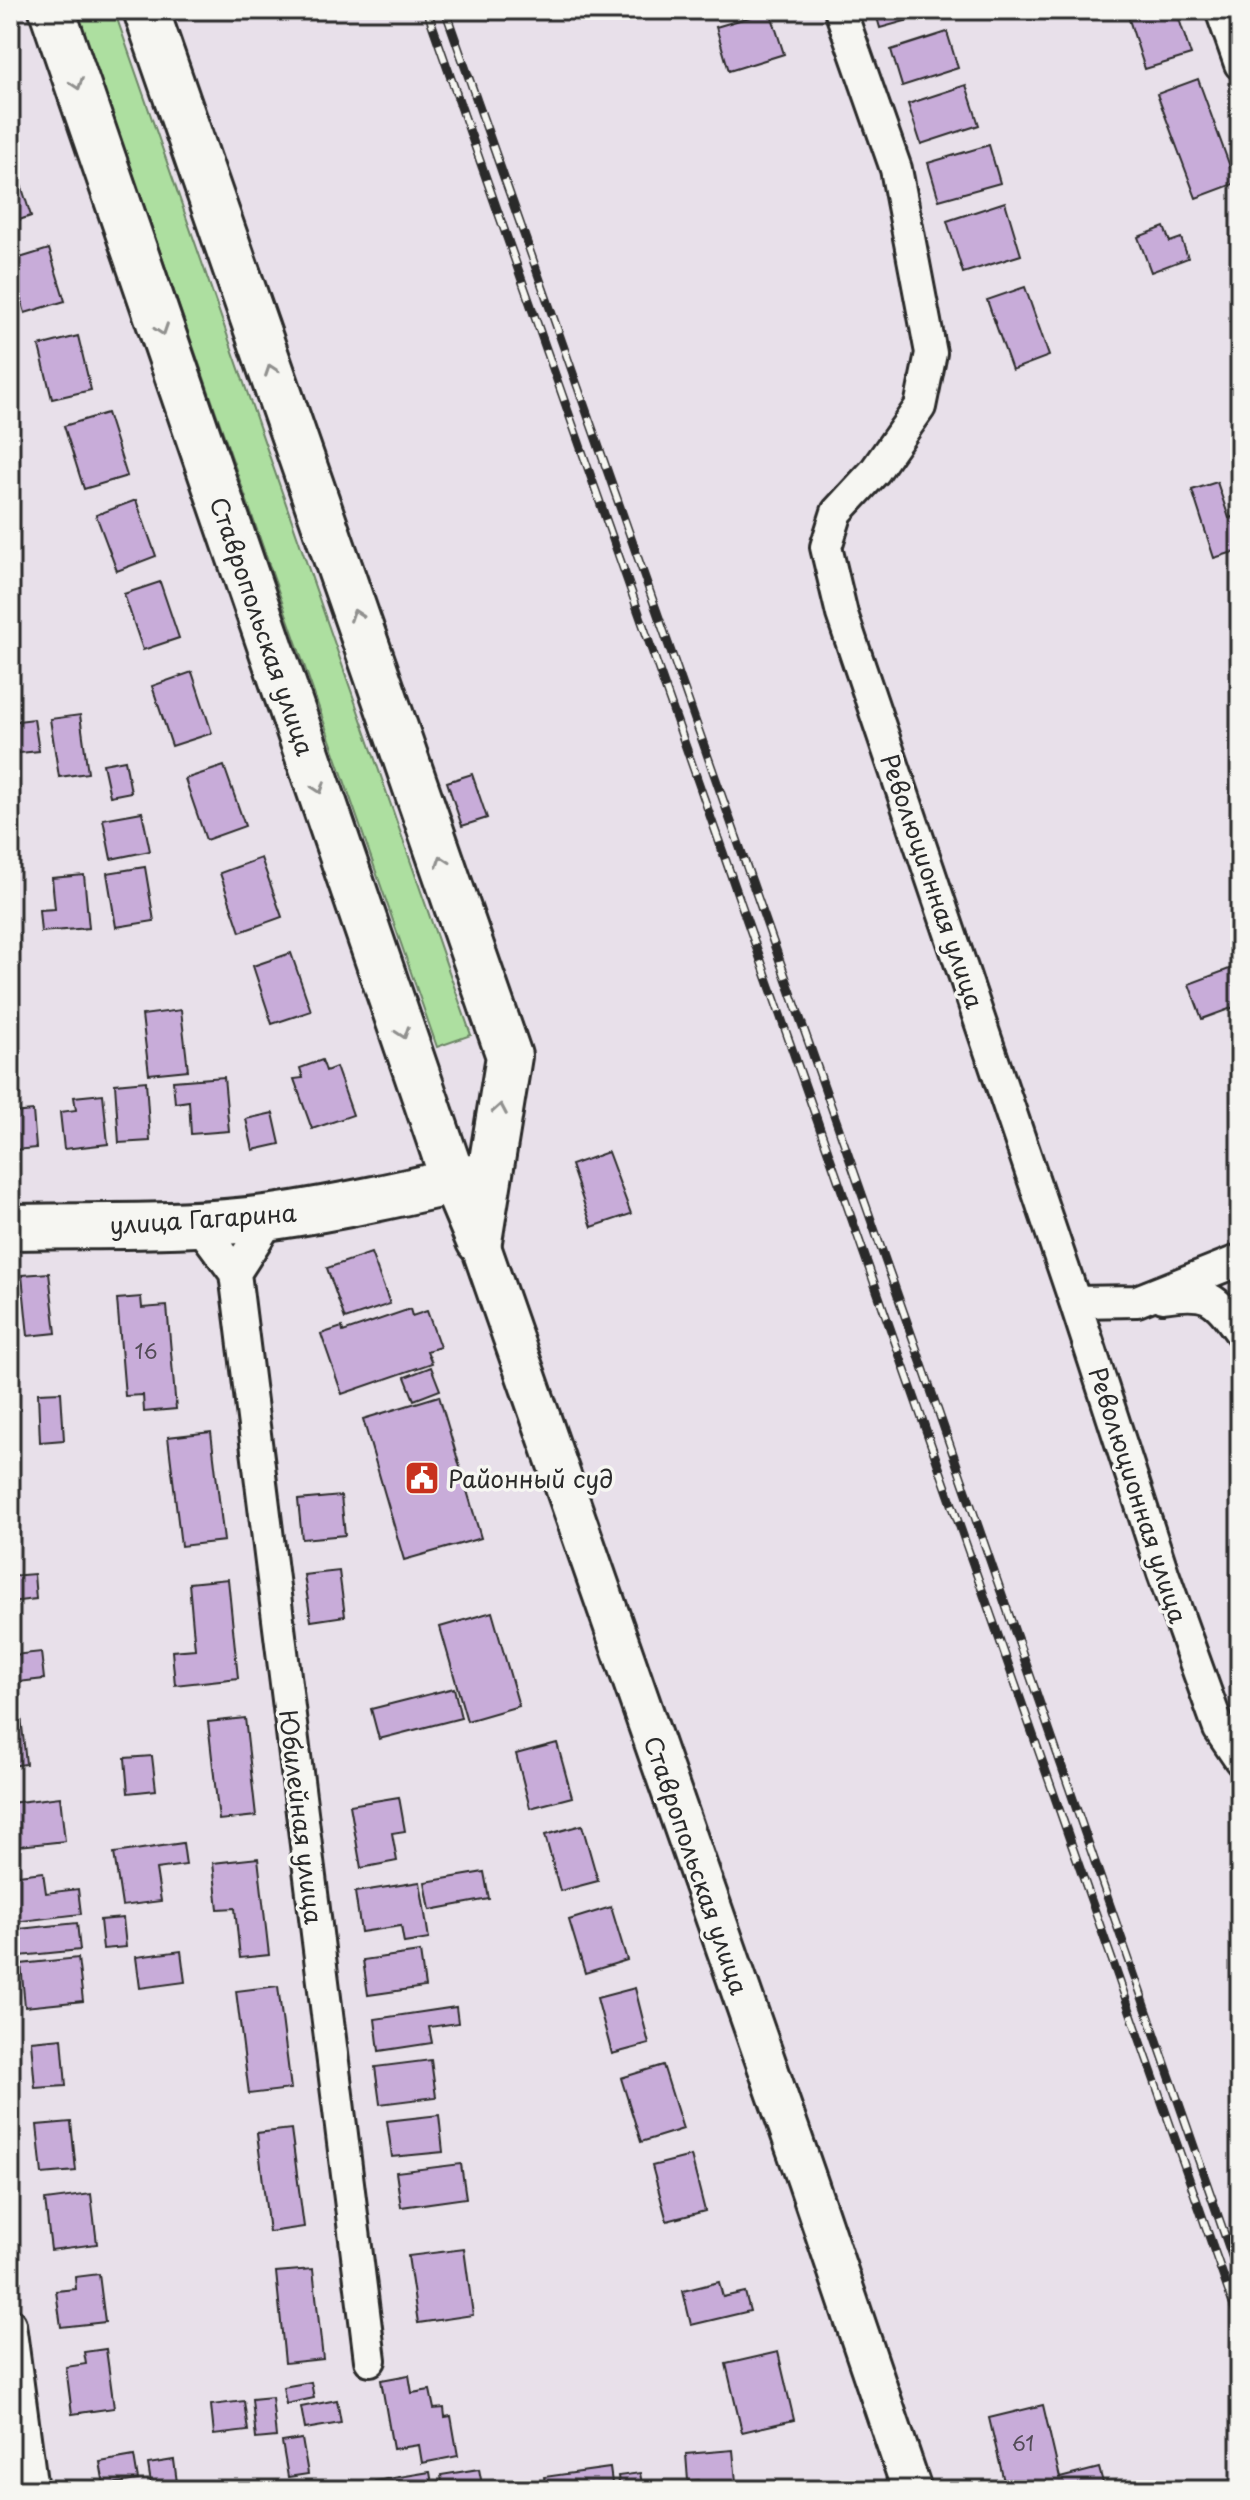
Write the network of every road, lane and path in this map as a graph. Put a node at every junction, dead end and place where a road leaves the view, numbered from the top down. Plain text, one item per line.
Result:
1 (52, 10) edge
2 (146, 10) edge
3 (840, 10) edge
4 (1221, 10) edge
5 (1240, 64) edge
6 (471, 1178) junction
7 (271, 1217) junction
8 (198, 1223) junction
9 (10, 1227) edge
10 (479, 1241) joint
11 (1240, 1260) edge
12 (235, 1273) junction
13 (1137, 1301) junction
14 (1075, 1302) junction
15 (1240, 1332) edge
16 (1240, 1760) edge
17 (10, 2324) edge
18 (370, 2360) dead end
19 (32, 2490) edge
20 (912, 2490) edge

1 -> 6 main road, Ставропольская улица
6 -> 2 main road
3 - 14 street, Революционная улица
4 - 5 street
6 - 7 main road, улица Гагарина
6 - 10 main road, Ставропольская улица
7 - 8 main road, улица Гагарина
7 - 12 street
8 - 9 main road, улица Гагарина
8 - 12 street, Юбилейная улица
10 - 20 street, Ставропольская улица
11 - 13 street
12 - 18 street, Юбилейная улица
13 - 14 street
13 - 15 street
14 - 16 street, Революционная улица
17 - 19 street

